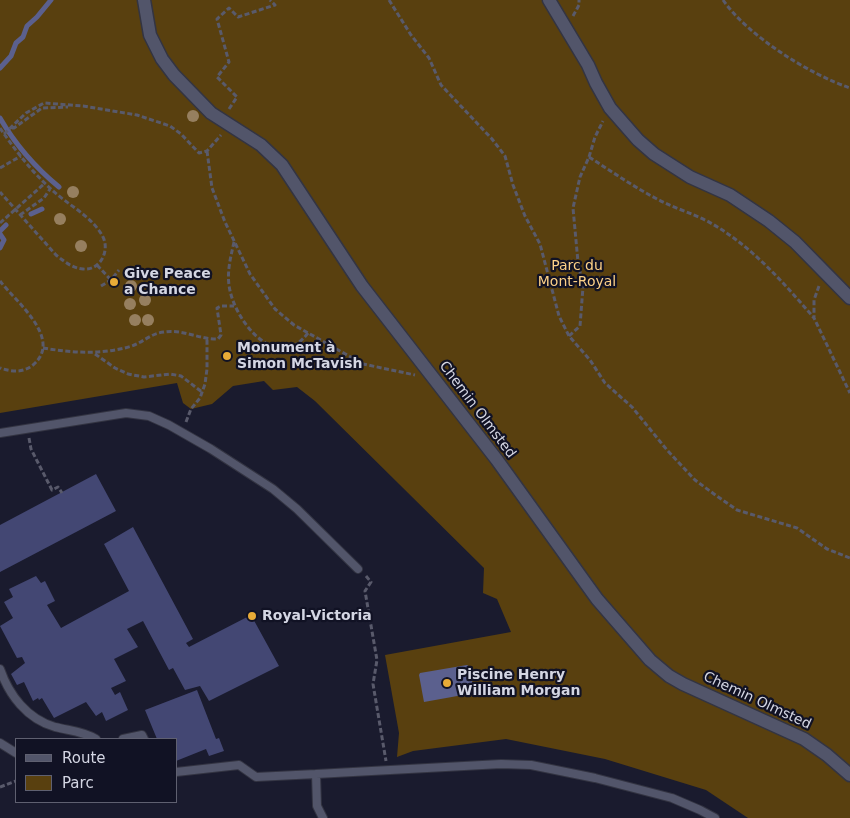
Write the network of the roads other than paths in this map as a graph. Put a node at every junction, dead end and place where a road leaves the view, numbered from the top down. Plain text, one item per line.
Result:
1 (144, 0) edge
2 (549, 0) edge
3 (850, 298) edge
4 (0, 433) edge
5 (358, 569) dead end
6 (0, 669) edge
7 (94, 738) edge
8 (128, 738) edge
9 (144, 738) edge
10 (0, 743) edge
11 (15, 752) edge
12 (178, 772) edge
13 (316, 774) junction
14 (850, 775) edge
15 (323, 818) edge
16 (715, 818) edge

1 - 14 street, Chemin Olmsted
2 - 3 street
4 - 5 lane
6 - 7 lane
8 - 9 lane
10 - 11 lane
12 - 13 lane
13 - 15 lane
13 - 16 lane

